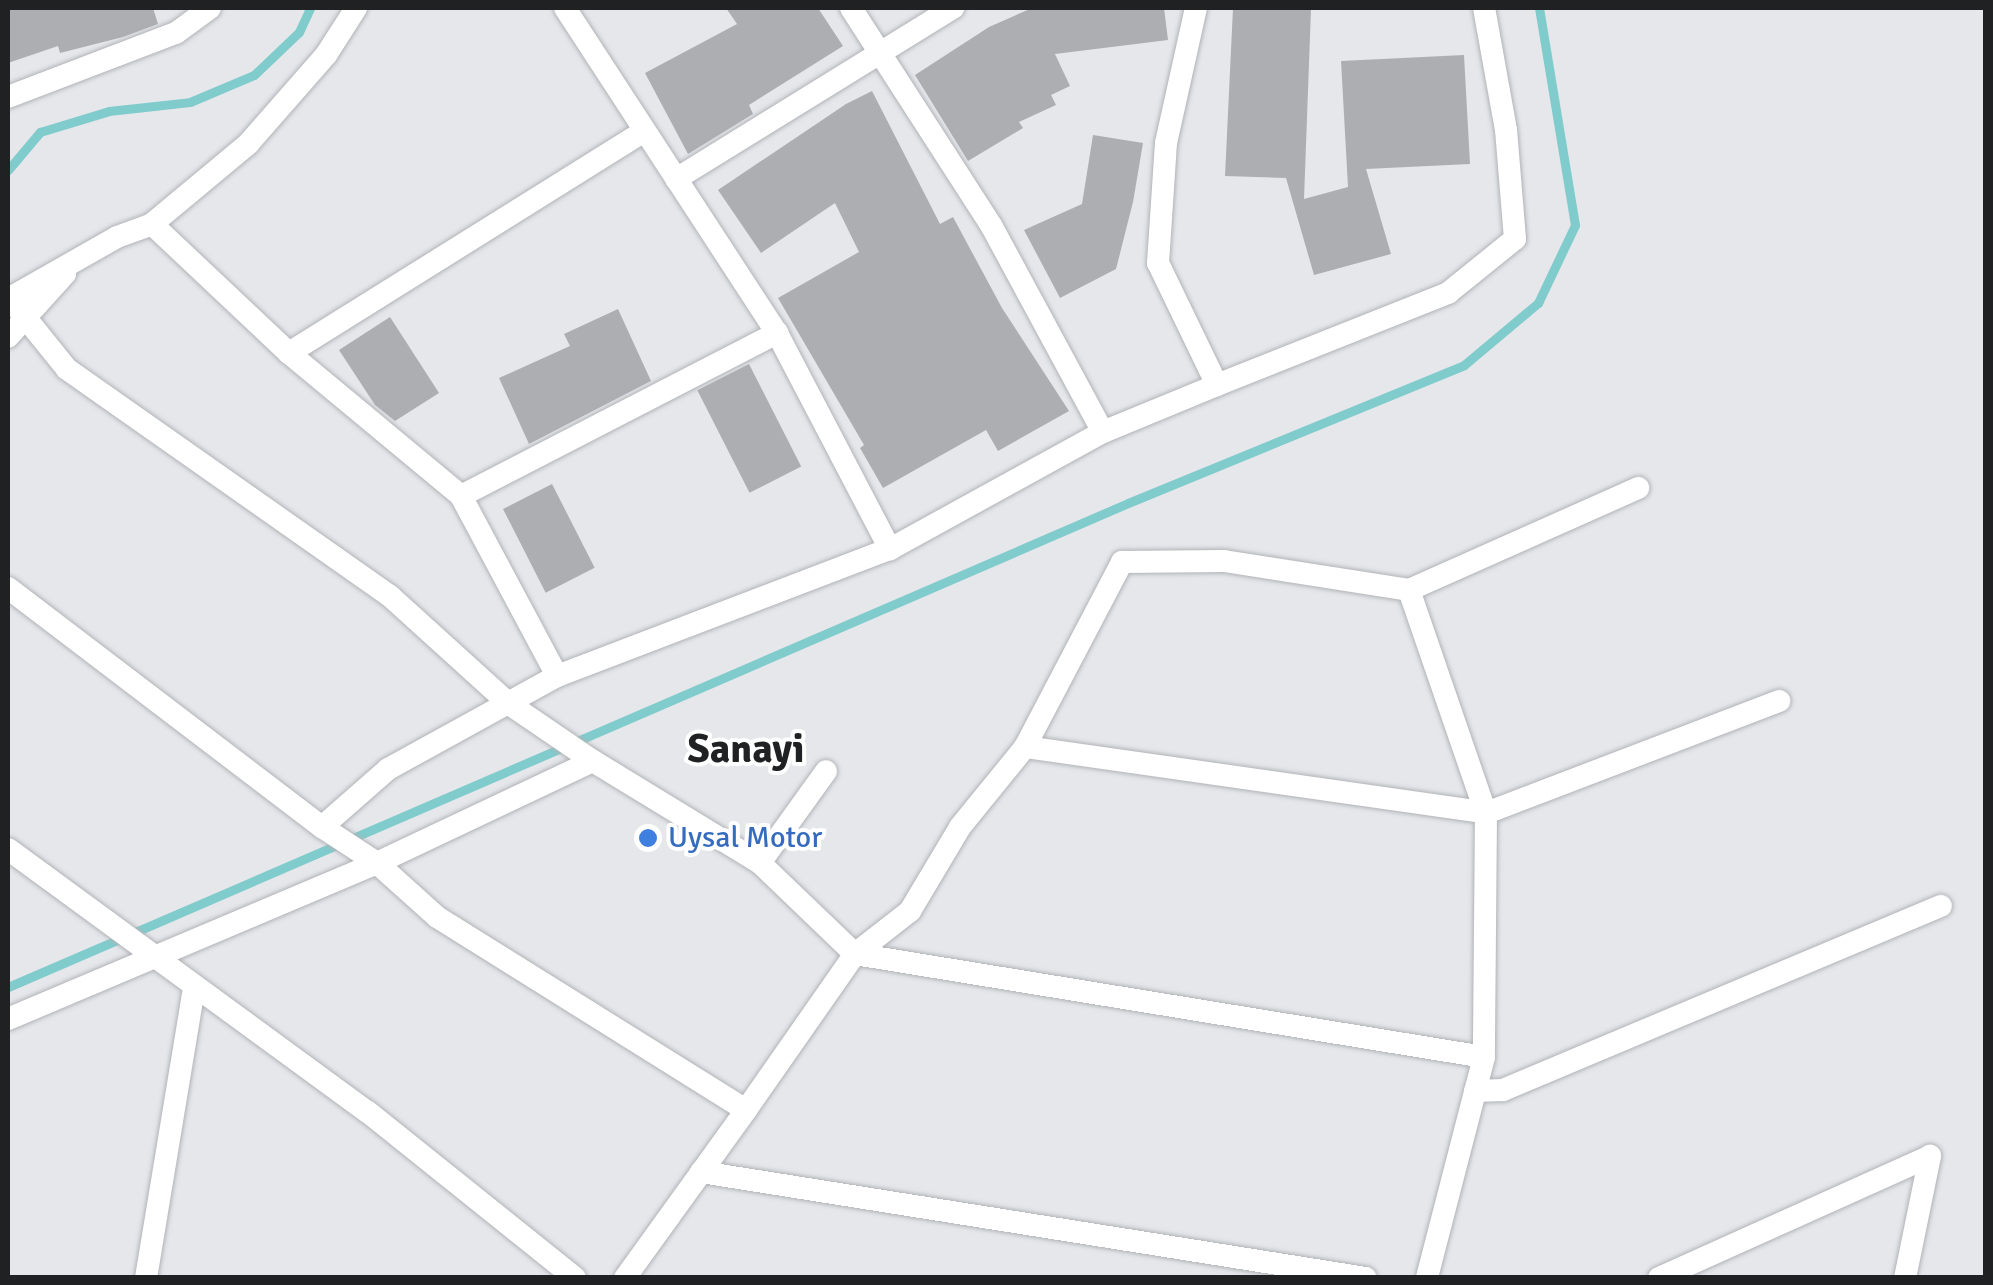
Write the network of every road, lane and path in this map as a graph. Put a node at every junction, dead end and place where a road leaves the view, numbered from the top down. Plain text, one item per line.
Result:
1 (210, 8) edge
2 (356, 8) edge
3 (565, 8) edge
4 (852, 8) edge
5 (954, 8) edge
6 (1196, 8) edge
7 (1484, 8) edge
8 (878, 52) junction
9 (8, 97) edge
10 (642, 132) junction
11 (676, 179) junction
12 (152, 224) junction
13 (77, 260) junction
14 (8, 298) edge
15 (16, 329) edge
16 (777, 333) junction
17 (289, 353) junction
18 (1217, 384) junction
19 (1103, 432) junction
20 (1638, 488) dead end
21 (462, 496) junction
22 (890, 549) junction
23 (8, 588) edge
24 (1408, 590) junction
25 (557, 676) junction
26 (1779, 701) dead end
27 (511, 704) junction
28 (1025, 747) junction
29 (589, 759) junction
30 (826, 771) dead end
31 (1486, 813) junction
32 (324, 828) junction
33 (8, 849) edge
34 (373, 861) junction
35 (760, 863) junction
36 (1942, 906) dead end
37 (855, 954) junction
38 (152, 958) junction
39 (194, 988) junction
40 (8, 1019) edge
41 (1484, 1058) junction
42 (1476, 1091) junction
43 (746, 1110) junction
44 (701, 1172) junction
45 (1664, 1276) edge
46 (146, 1278) edge
47 (575, 1278) edge
48 (626, 1278) edge
49 (1366, 1278) edge
50 (1427, 1278) edge
51 (1905, 1278) edge

1 - 9 street
2 - 12 street
3 - 10 street
4 - 8 street
5 - 8 street
6 - 18 street
7 - 18 street
8 - 11 street
8 - 19 street
10 - 11 street
10 - 17 street
11 - 16 street
12 - 13 street
12 - 17 street
13 - 14 street
13 - 15 street
14 - 15 street
15 - 27 street
16 - 21 street
16 - 22 street
17 - 21 street
18 - 19 street
19 - 22 street
20 - 24 street
21 - 25 street
22 - 25 street
23 - 32 street
24 - 28 street
24 - 31 street
25 - 27 street
26 - 31 street
27 - 29 street
27 - 32 street
28 - 31 street
28 - 37 street
29 - 34 street
29 - 35 street
30 - 35 street
31 - 41 street
32 - 34 street
33 - 38 street
34 - 38 street
34 - 43 street
35 - 37 street
36 - 42 street
37 - 41 street
37 - 43 street
38 - 39 street
38 - 40 street
39 - 46 street
39 - 47 street
41 - 42 street
42 - 50 street
43 - 44 street
44 - 48 street
44 - 49 street
45 - 51 street

